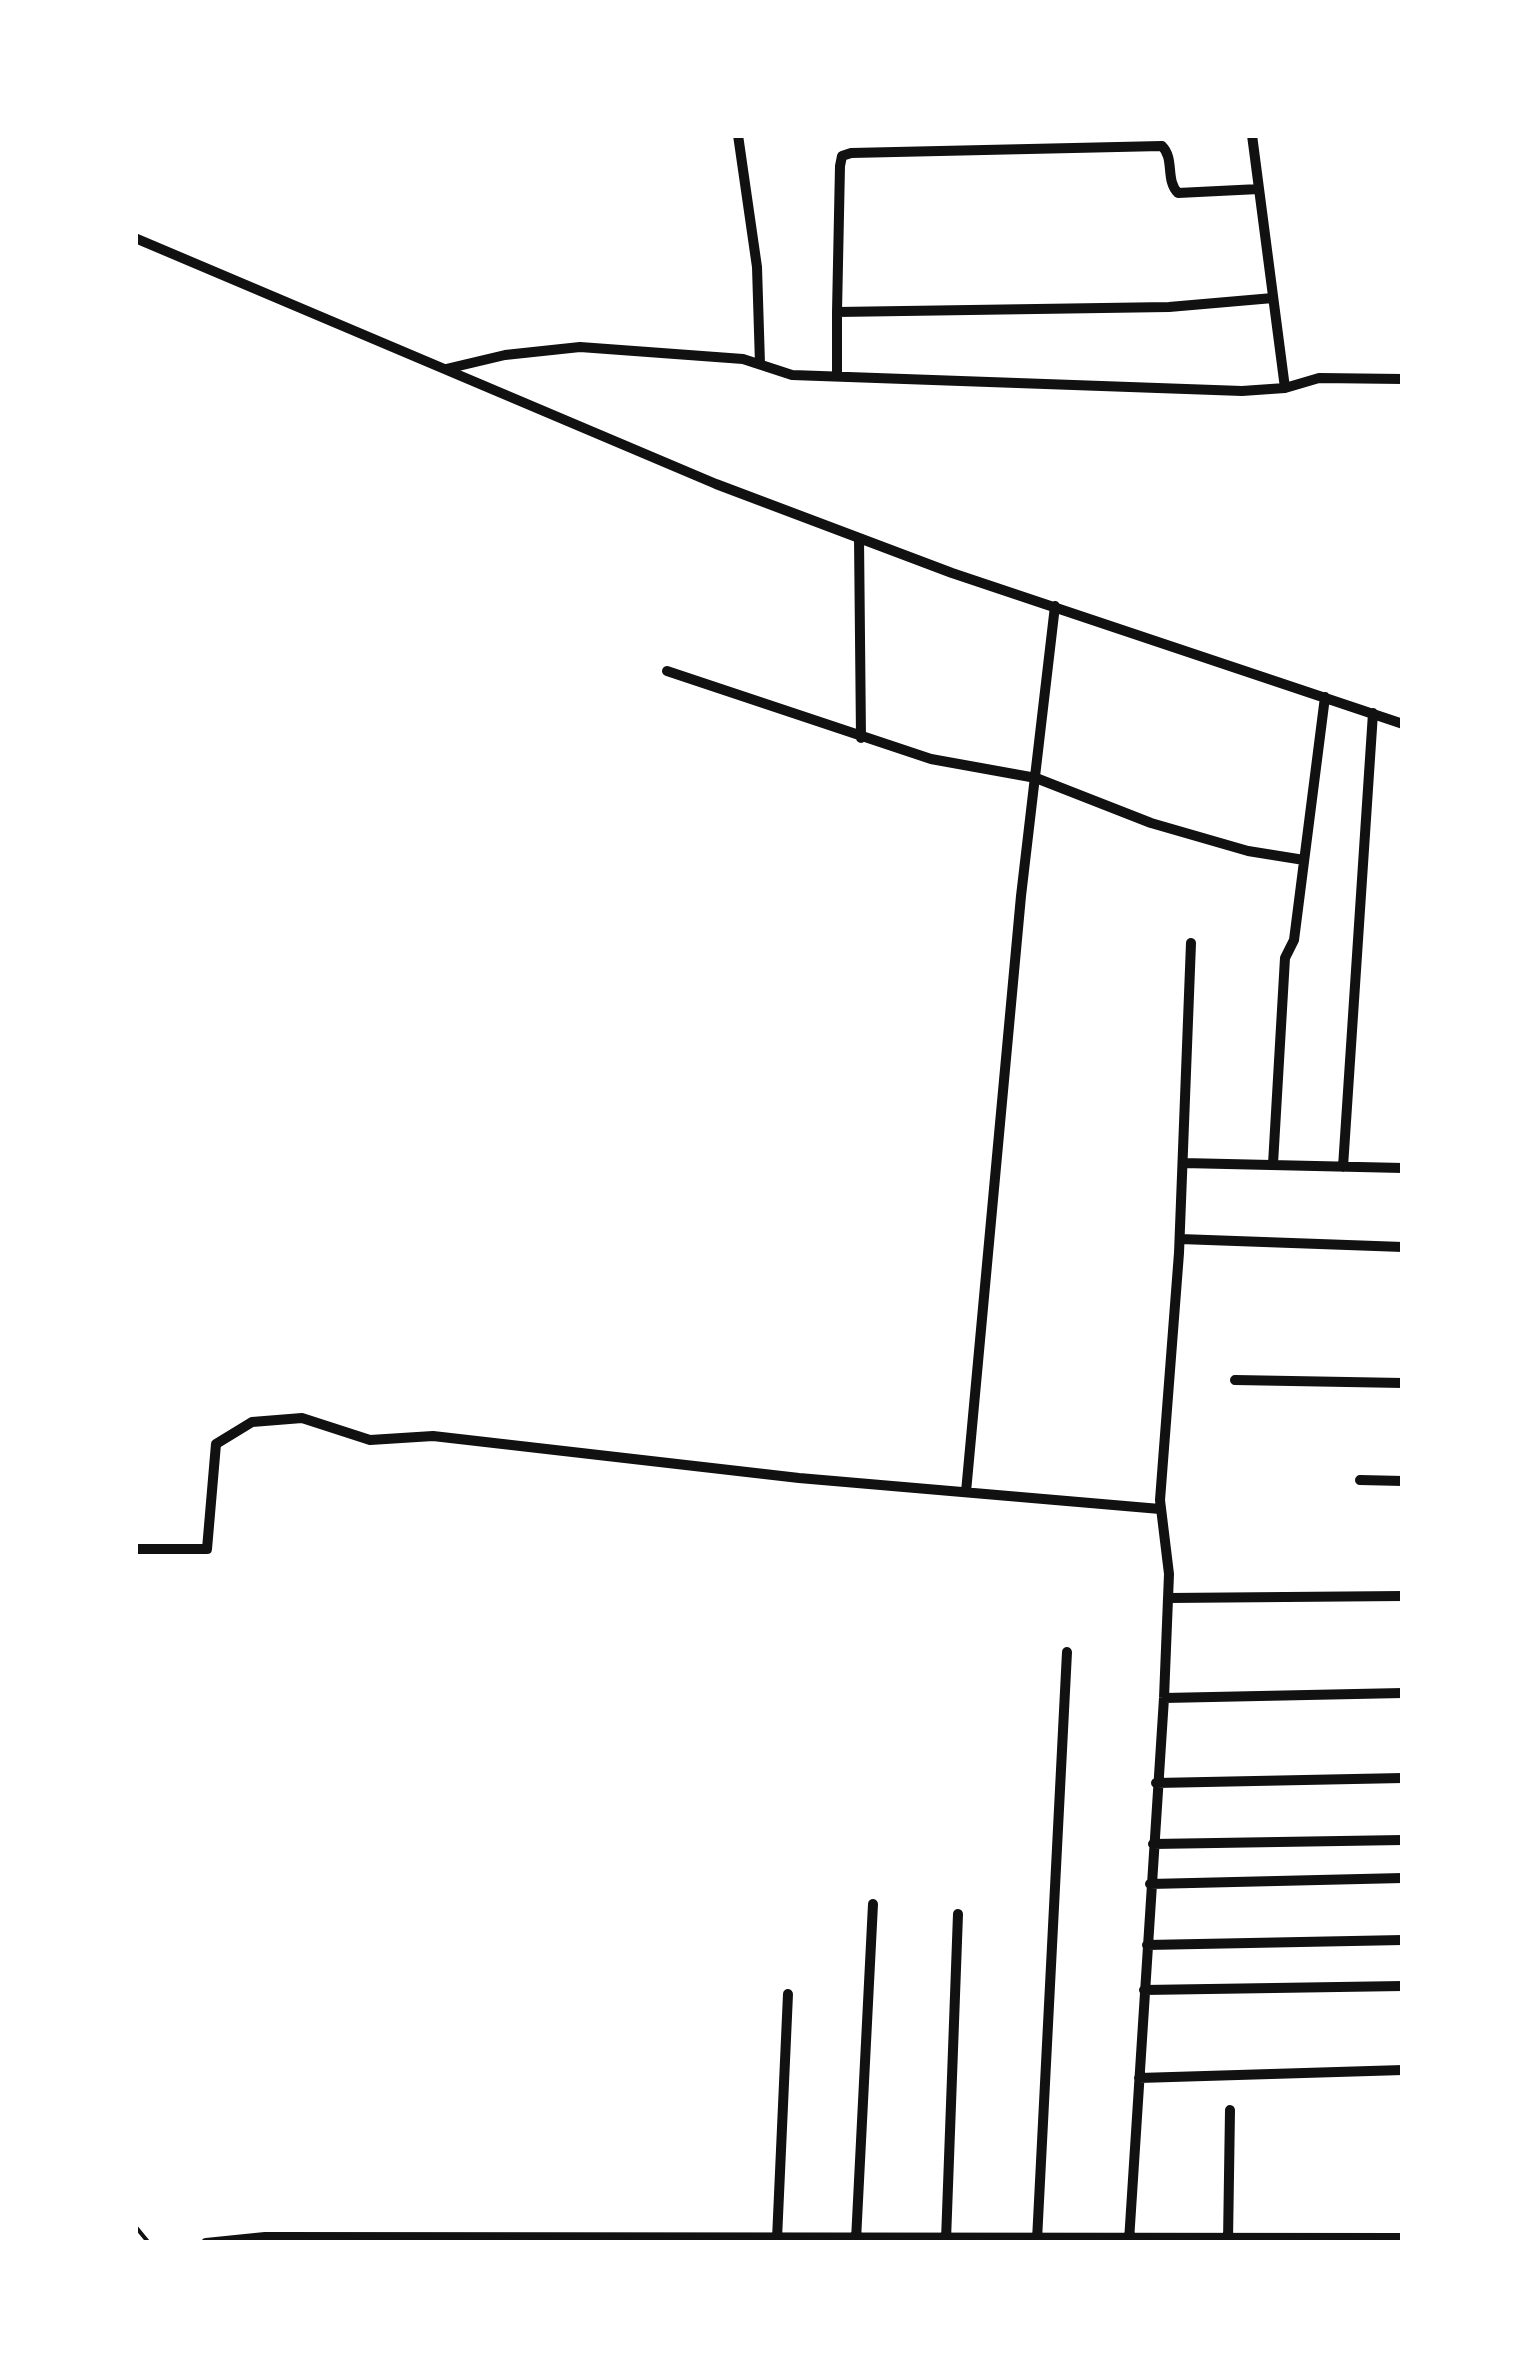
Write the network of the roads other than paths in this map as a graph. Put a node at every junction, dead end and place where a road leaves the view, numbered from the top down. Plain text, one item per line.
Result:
1 (738, 135) edge
2 (1252, 135) edge
3 (1259, 189) junction
4 (135, 238) edge
5 (1273, 298) junction
6 (836, 312) junction
7 (760, 364) junction
8 (444, 370) junction
9 (836, 376) junction
10 (1403, 379) edge
11 (1286, 388) junction
12 (860, 538) junction
13 (1056, 606) junction
14 (668, 671) dead end
15 (1326, 697) junction
16 (1373, 713) junction
17 (1403, 724) edge
18 (861, 738) junction
19 (1036, 778) junction
20 (1304, 860) junction
21 (1190, 943) dead end
22 (1183, 1163) junction
23 (1273, 1164) junction
24 (1343, 1167) junction
25 (1403, 1168) edge
26 (1180, 1239) junction
27 (1403, 1247) edge
28 (1235, 1380) dead end
29 (1403, 1383) edge
30 (1360, 1480) dead end
31 (1403, 1480) edge
32 (966, 1492) junction
33 (1160, 1509) junction
34 (135, 1549) edge
35 (1403, 1596) edge
36 (1168, 1598) junction
37 (1067, 1652) dead end
38 (1403, 1693) edge
39 (1164, 1698) junction
40 (1403, 1778) edge
41 (1156, 1783) junction
42 (1403, 1840) edge
43 (1153, 1844) junction
44 (1403, 1878) edge
45 (1150, 1884) junction
46 (873, 1904) dead end
47 (958, 1914) dead end
48 (1403, 1940) edge
49 (1146, 1945) junction
50 (1403, 1986) edge
51 (1144, 1990) junction
52 (788, 1994) dead end
53 (1403, 2070) edge
54 (1138, 2078) junction
55 (1230, 2110) dead end
56 (1403, 2238) edge
57 (777, 2239) junction
58 (856, 2240) junction
59 (946, 2240) junction
60 (1036, 2240) junction
61 (700, 2241) edge
62 (1129, 2241) edge
63 (1228, 2242) edge
64 (1287, 2242) edge
65 (206, 2243) edge

1 - 7 street
2 - 3 street
3 - 5 street
3 - 6 street
4 - 8 street
5 - 6 street
5 - 11 street
6 - 9 street
7 - 8 street
7 - 9 street
8 - 12 street
9 - 11 street
10 - 11 street
12 - 13 street
12 - 18 street
13 - 15 street
13 - 19 street
14 - 18 street
15 - 16 street
15 - 20 street
16 - 17 street
16 - 24 street
18 - 19 street
19 - 20 street
19 - 32 street
20 - 23 street
21 - 22 street
22 - 23 street
22 - 26 street
23 - 24 street
24 - 25 street
26 - 27 street
26 - 33 street
28 - 29 street
30 - 31 street
32 - 33 street
32 - 34 street
33 - 36 street
35 - 36 street
36 - 39 street
37 - 60 street
38 - 39 street
39 - 41 street
40 - 41 street
41 - 43 street
42 - 43 street
43 - 45 street
44 - 45 street
45 - 49 street
46 - 58 street
47 - 59 street
48 - 49 street
49 - 51 street
50 - 51 street
51 - 54 street
52 - 57 street
53 - 54 street
54 - 62 street
55 - 63 street
56 - 64 street
57 - 58 street
57 - 61 street
58 - 59 street
59 - 60 street
60 - 62 street
61 - 65 street
62 - 63 street
63 - 64 street

